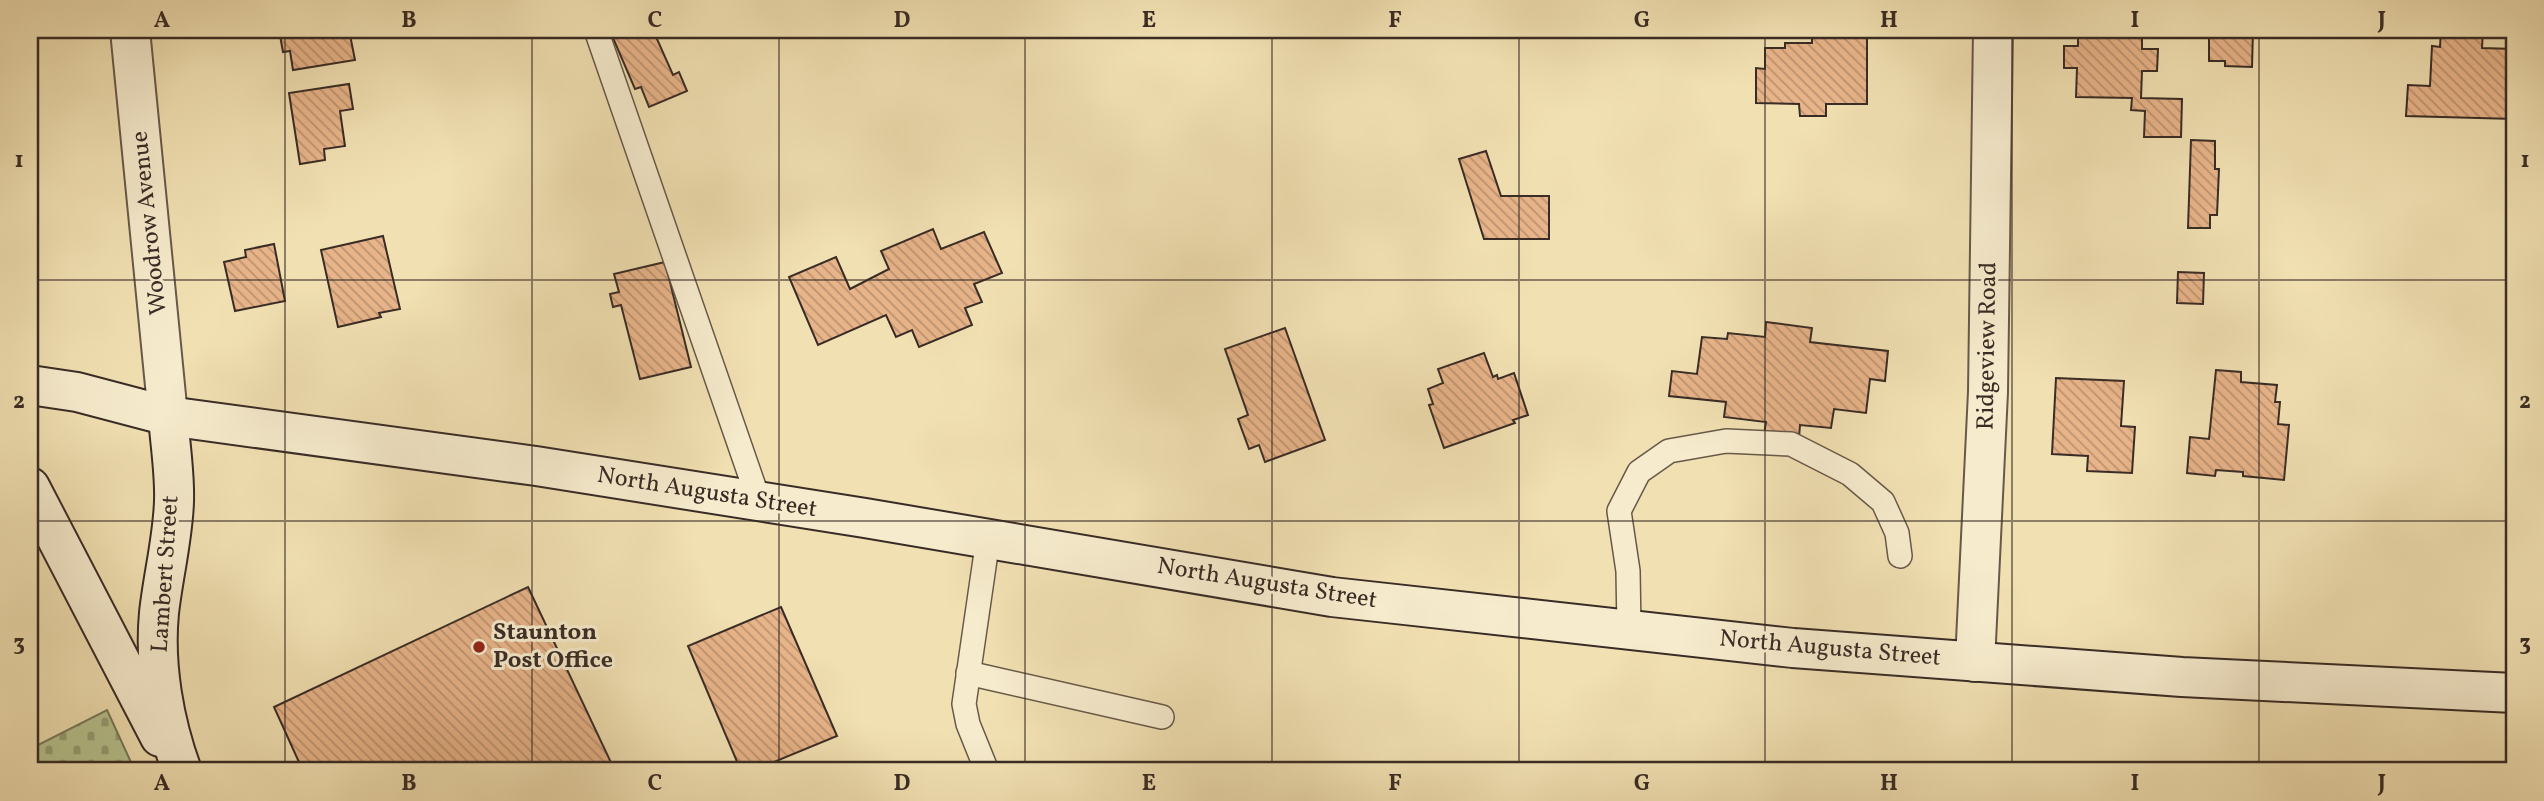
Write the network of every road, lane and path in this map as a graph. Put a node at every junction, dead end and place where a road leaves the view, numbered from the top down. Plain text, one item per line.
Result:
1 (130, 30) edge
2 (596, 30) edge
3 (1993, 30) edge
4 (30, 385) edge
5 (169, 416) junction
6 (30, 487) edge
7 (759, 501) junction
8 (988, 539) junction
9 (1900, 556) dead end
10 (1629, 629) junction
11 (1975, 662) junction
12 (968, 673) junction
13 (2514, 693) edge
14 (1162, 717) dead end
15 (180, 771) edge
16 (987, 771) edge

1 - 5 main road, Woodrow Avenue
2 - 7 lane
3 - 11 main road, Ridgeview Road
4 - 5 main road, North Augusta Street
5 - 7 main road, North Augusta Street
5 - 15 main road, Lambert Street
6 - 15 main road
7 - 8 main road, North Augusta Street
8 - 10 main road, North Augusta Street
8 - 12 lane
9 - 10 lane
10 - 11 main road, North Augusta Street
11 - 13 main road, North Augusta Street
12 - 14 lane
12 - 16 lane

